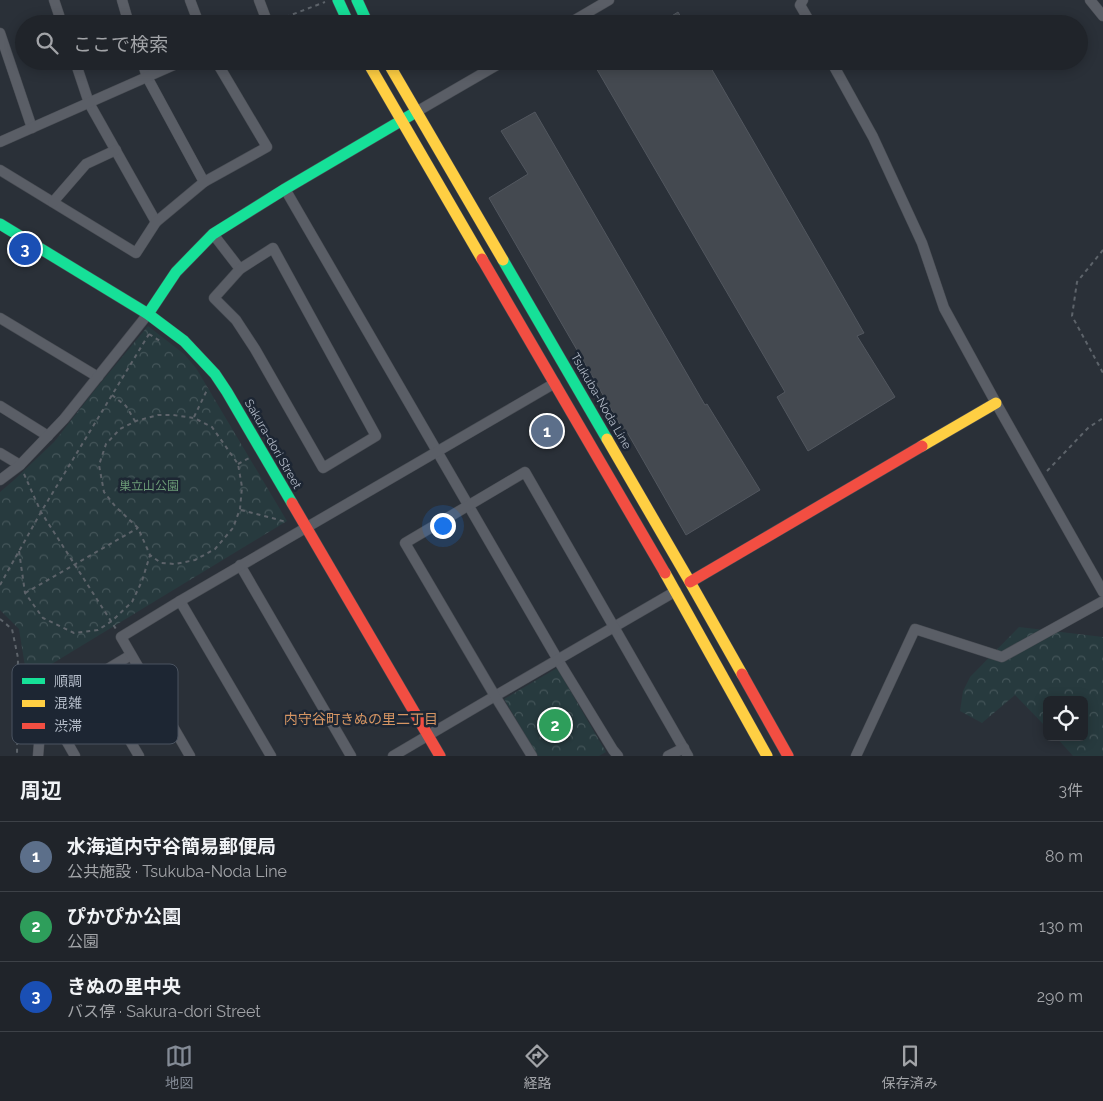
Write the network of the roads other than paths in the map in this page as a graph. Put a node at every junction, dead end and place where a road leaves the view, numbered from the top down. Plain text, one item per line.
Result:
1 (54, 0) edge
2 (122, 0) edge
3 (190, 0) edge
4 (259, 0) edge
5 (338, 0) edge
6 (357, 0) edge
7 (608, 0) edge
8 (803, 0) edge
9 (1090, 0) edge
10 (59, 15) edge
11 (126, 15) edge
12 (196, 15) edge
13 (265, 15) edge
14 (345, 15) edge
15 (364, 15) edge
16 (583, 15) edge
17 (806, 15) edge
18 (1103, 16) edge
19 (0, 33) edge
20 (78, 70) edge
21 (145, 70) edge
22 (163, 70) edge
23 (221, 70) edge
24 (372, 70) edge
25 (392, 70) edge
26 (488, 70) edge
27 (836, 70) edge
28 (147, 77) junction
29 (89, 103) junction
30 (416, 112) junction
31 (402, 121) junction
32 (32, 128) junction
33 (0, 142) edge
34 (116, 150) junction
35 (0, 170) edge
36 (204, 182) junction
37 (285, 189) junction
38 (53, 202) junction
39 (156, 222) junction
40 (0, 224) edge
41 (213, 234) junction
42 (240, 269) junction
43 (148, 314) junction
44 (0, 318) edge
45 (98, 377) junction
46 (555, 383) junction
47 (996, 403) junction
48 (0, 406) edge
49 (48, 436) junction
50 (437, 451) junction
51 (0, 453) edge
52 (20, 466) junction
53 (0, 480) edge
54 (468, 505) junction
55 (306, 527) junction
56 (240, 566) junction
57 (690, 582) junction
58 (676, 591) junction
59 (1103, 592) edge
60 (180, 601) junction
61 (1103, 601) edge
62 (614, 627) junction
63 (131, 655) junction
64 (558, 660) junction
65 (116, 664) edge
66 (136, 664) edge
67 (495, 696) junction
68 (178, 735) edge
69 (428, 735) junction
70 (68, 744) edge
71 (132, 744) edge
72 (686, 752) edge
73 (75, 756) edge
74 (139, 756) edge
75 (190, 756) edge
76 (272, 756) edge
77 (351, 756) edge
78 (393, 756) edge
79 (440, 756) edge
80 (532, 756) edge
81 (618, 756) edge
82 (668, 756) edge
83 (767, 756) edge
84 (788, 756) edge
85 (856, 756) edge

1 - 10 street
2 - 11 street
3 - 12 street
4 - 13 street
5 - 14 main road
6 - 15 main road
7 - 16 street
8 - 17 street
9 - 18 street
19 - 32 street
20 - 29 street
21 - 28 street
22 - 28 street
23 - 36 street
24 - 31 main road
25 - 30 main road, Tsukuba-Noda Line
26 - 30 street
27 - 47 street
28 - 29 street
28 - 36 street
29 - 32 street
29 - 34 street
30 - 31 main road
30 - 57 main road, Tsukuba-Noda Line
31 - 37 main road
31 - 46 main road
32 - 33 street
34 - 38 street
34 - 39 street
35 - 38 street
36 - 39 street
37 - 41 main road
37 - 50 street
38 - 39 street
40 - 43 main road, Sakura-dori Street
41 - 42 street
41 - 43 main road
42 - 42 street
43 - 45 street
43 - 55 main road, Sakura-dori Street
44 - 45 street
45 - 49 street
46 - 50 street
46 - 58 main road
47 - 57 main road
47 - 59 street
48 - 49 street
49 - 52 street
50 - 54 street
50 - 55 street
51 - 52 street
52 - 53 street
54 - 62 street
54 - 64 street
54 - 67 street
55 - 56 street
55 - 69 main road, Sakura-dori Street
56 - 60 street
56 - 77 street
57 - 84 main road, Tsukuba-Noda Line
58 - 62 street
58 - 83 main road
60 - 63 street
60 - 76 street
61 - 85 street
62 - 64 street
62 - 72 street
63 - 65 street
63 - 66 street
64 - 67 street
64 - 81 street
67 - 69 street
67 - 80 street
68 - 75 street
69 - 78 street
69 - 79 main road, Sakura-dori Street
70 - 73 street
71 - 74 street
72 - 82 street

